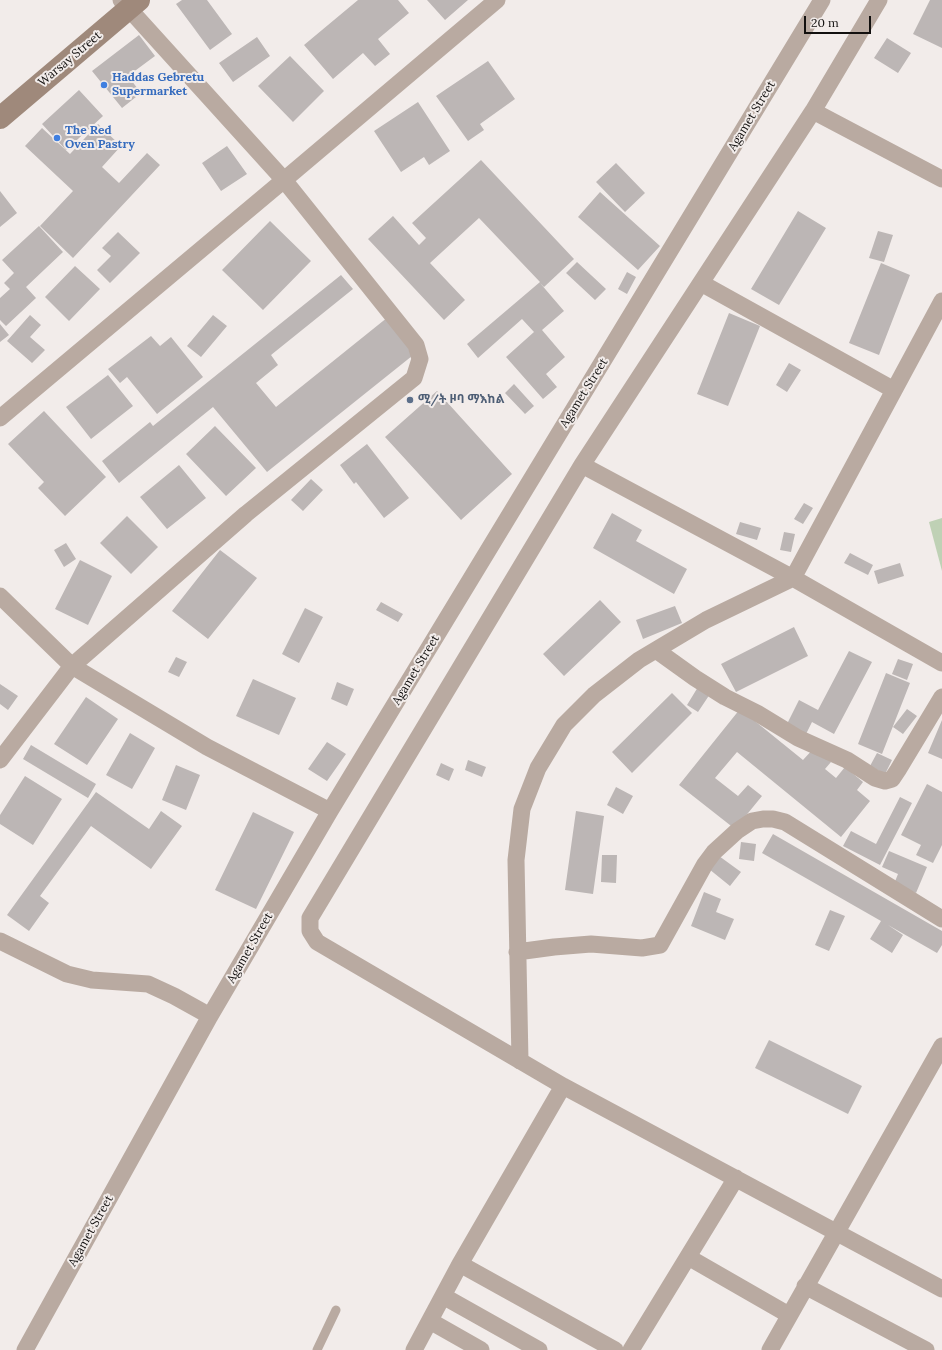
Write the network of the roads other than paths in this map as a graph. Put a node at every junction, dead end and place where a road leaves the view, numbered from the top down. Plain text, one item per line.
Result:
1 (497, 0) edge
2 (822, 0) edge
3 (878, 0) edge
4 (130, 3) edge
5 (812, 111) junction
6 (0, 118) edge
7 (942, 179) edge
8 (284, 180) junction
9 (701, 283) junction
10 (942, 302) edge
11 (894, 390) junction
12 (0, 418) edge
13 (582, 465) junction
14 (793, 578) junction
15 (0, 596) edge
16 (656, 650) junction
17 (942, 664) edge
18 (72, 666) junction
19 (942, 697) edge
20 (0, 760) edge
21 (330, 811) junction
22 (942, 919) edge
23 (0, 942) edge
24 (517, 952) junction
25 (210, 1016) junction
26 (942, 1046) edge
27 (520, 1061) junction
28 (563, 1086) junction
29 (736, 1178) junction
30 (836, 1232) junction
31 (688, 1257) junction
32 (460, 1264) junction
33 (805, 1286) junction
34 (942, 1289) edge
35 (443, 1296) junction
36 (336, 1310) dead end
37 (789, 1315) junction
38 (430, 1320) junction
39 (25, 1350) edge
40 (317, 1350) edge
41 (414, 1350) edge
42 (481, 1350) edge
43 (540, 1350) edge
44 (615, 1350) edge
45 (631, 1350) edge
46 (770, 1350) edge
47 (926, 1350) edge

1 - 8 street
2 - 21 street, Agamet Street
3 - 5 street
4 - 6 main road, Warsay Street
4 - 8 street
5 - 7 street
5 - 9 street
8 - 12 street
8 - 18 street
9 - 11 street
9 - 13 street
10 - 11 street
11 - 14 street
13 - 14 street
13 - 27 street
14 - 16 street
14 - 17 street
15 - 18 street
16 - 19 street
16 - 24 street
18 - 20 street
18 - 21 street
21 - 25 street, Agamet Street
22 - 24 street
23 - 25 street
24 - 27 street
25 - 39 street, Agamet Street
26 - 30 street
27 - 28 street
28 - 29 street
28 - 32 street
29 - 30 street
29 - 31 street
30 - 33 street
30 - 34 street
31 - 37 street
31 - 45 street
32 - 35 street
32 - 44 street
33 - 37 street
33 - 47 street
35 - 38 street
35 - 43 street
36 - 40 lane
37 - 46 street
38 - 41 street
38 - 42 street

